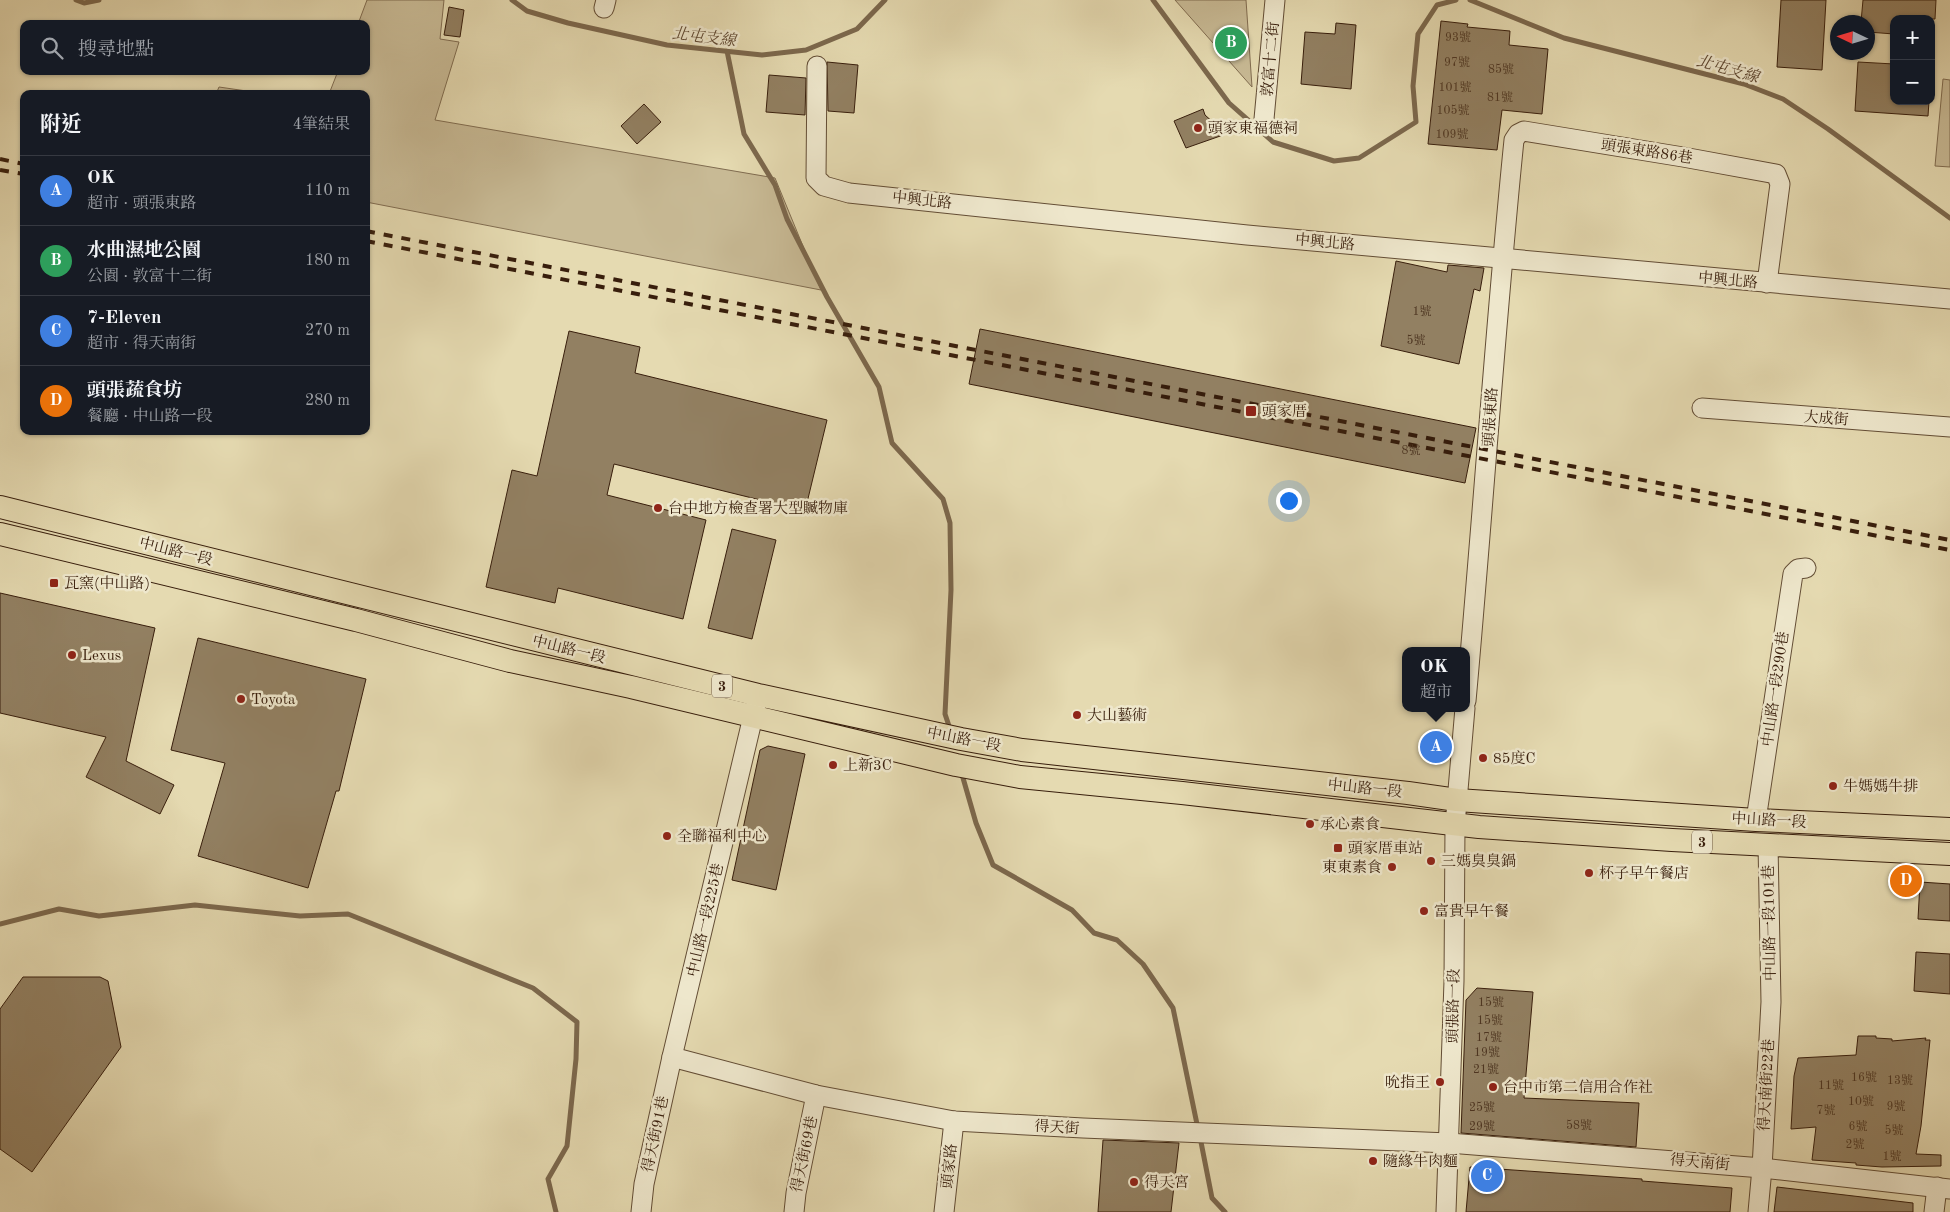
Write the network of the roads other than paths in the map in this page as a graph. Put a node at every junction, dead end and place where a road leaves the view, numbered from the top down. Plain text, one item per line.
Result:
1 (1275, 0) edge
2 (817, 66) dead end
3 (1264, 119) dead end
4 (1518, 134) joint
5 (1502, 259) junction
6 (1767, 283) junction
7 (1950, 299) edge
8 (1702, 408) dead end
9 (1950, 427) edge
10 (0, 507) edge
11 (0, 534) edge
12 (1806, 568) dead end
13 (1470, 656) edge
14 (758, 695) junction
15 (1465, 712) edge
16 (753, 717) junction
17 (1457, 800) junction
18 (1756, 820) junction
19 (1455, 825) junction
20 (1950, 829) edge
21 (1768, 844) junction
22 (1950, 854) edge
23 (1771, 1002) joint
24 (672, 1057) junction
25 (816, 1096) junction
26 (954, 1121) junction
27 (1449, 1143) junction
28 (1762, 1168) junction
29 (1944, 1188) edge
30 (641, 1212) edge
31 (794, 1212) edge
32 (944, 1212) edge
33 (1446, 1212) edge
34 (1758, 1212) edge
35 (1934, 1212) edge

1 - 3 street, 敦富十二街
2 - 5 street, 中興北路
4 - 5 street, 頭張東路
4 - 6 street, 頭張東路86巷
5 - 6 street, 中興北路
5 - 13 street, 頭張東路
6 - 7 street, 中興北路
8 - 9 street, 大成街
10 - 14 main road, 中山路一段 / 3
11 - 16 main road, 中山路一段 / 3
12 - 18 street, 中山路一段290巷
14 - 16 street, 中山路一段225巷
14 - 17 main road, 中山路一段 / 3
15 - 17 street
16 - 19 main road, 中山路一段 / 3
16 - 24 street, 中山路一段225巷
17 - 18 main road, 中山路一段 / 3
17 - 19 street, 頭張路一段
18 - 20 main road, 中山路一段 / 3
19 - 21 main road, 中山路一段 / 3
19 - 27 street, 頭張路一段
21 - 22 main road, 中山路一段 / 3
21 - 23 street, 中山路一段101巷
23 - 28 street, 得天南街22巷
24 - 25 street, 得天街
24 - 30 street, 得天街91巷
25 - 26 street, 得天街
25 - 31 street, 得天街69巷
26 - 27 street, 得天街
26 - 32 street, 頭家路
27 - 28 street, 得天南街
27 - 33 street, 頭張路一段
28 - 29 street, 得天南街
28 - 34 street, 得天南街22巷
29 - 35 street

